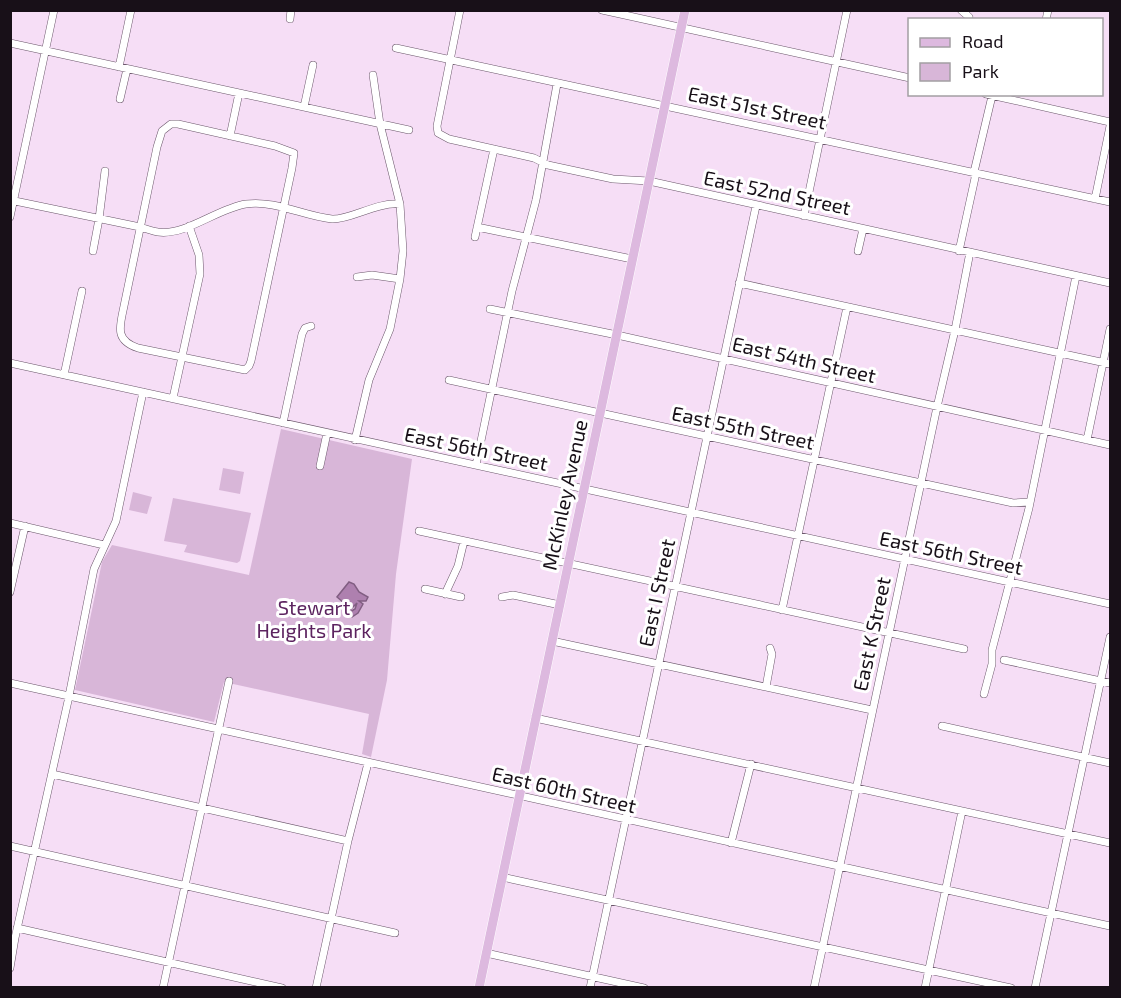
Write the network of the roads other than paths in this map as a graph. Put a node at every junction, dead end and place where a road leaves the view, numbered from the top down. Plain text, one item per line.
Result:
1 (54, 10) edge
2 (131, 10) edge
3 (291, 10) edge
4 (460, 10) edge
5 (602, 10) edge
6 (685, 10) edge
7 (847, 10) edge
8 (961, 10) edge
9 (969, 17) dead end
10 (290, 19) dead end
11 (682, 27) junction
12 (10, 43) edge
13 (396, 48) dead end
14 (46, 52) junction
15 (450, 60) junction
16 (837, 62) junction
17 (313, 65) dead end
18 (123, 68) junction
19 (373, 75) dead end
20 (908, 78) edge
21 (557, 84) junction
22 (239, 93) junction
23 (989, 96) edge
24 (993, 96) edge
25 (120, 99) dead end
26 (665, 105) junction
27 (304, 107) junction
28 (380, 124) junction
29 (1110, 124) edge
30 (409, 130) dead end
31 (230, 136) junction
32 (820, 139) junction
33 (494, 149) junction
34 (543, 162) junction
35 (105, 171) dead end
36 (974, 172) junction
37 (649, 181) junction
38 (1095, 198) junction
39 (12, 201) edge
40 (1110, 202) edge
41 (400, 204) junction
42 (756, 206) junction
43 (284, 207) junction
44 (804, 216) junction
45 (10, 217) edge
46 (99, 219) junction
47 (189, 226) junction
48 (140, 227) junction
49 (477, 227) junction
50 (863, 229) junction
51 (475, 237) dead end
52 (526, 237) junction
53 (93, 251) dead end
54 (858, 251) dead end
55 (959, 251) junction
56 (970, 252) junction
57 (632, 259) junction
58 (1076, 276) junction
59 (357, 277) dead end
60 (400, 279) junction
61 (739, 283) junction
62 (1110, 284) edge
63 (82, 291) dead end
64 (847, 306) junction
65 (490, 309) dead end
66 (509, 313) junction
67 (311, 326) dead end
68 (1110, 329) edge
69 (955, 330) junction
70 (617, 335) junction
71 (1060, 352) junction
72 (182, 358) junction
73 (723, 359) junction
74 (10, 363) edge
75 (1107, 363) edge
76 (64, 375) junction
77 (449, 380) dead end
78 (830, 383) junction
79 (493, 389) junction
80 (143, 392) junction
81 (173, 398) junction
82 (937, 407) junction
83 (600, 414) junction
84 (283, 423) junction
85 (1044, 430) junction
86 (327, 433) junction
87 (707, 436) junction
88 (355, 440) junction
89 (1087, 440) junction
90 (1110, 445) edge
91 (814, 460) junction
92 (476, 465) junction
93 (320, 466) dead end
94 (920, 483) junction
95 (584, 489) junction
96 (1030, 502) junction
97 (691, 512) junction
98 (10, 524) edge
99 (25, 526) junction
100 (419, 531) dead end
101 (797, 536) junction
102 (464, 542) junction
103 (104, 545) junction
104 (904, 560) junction
105 (568, 564) junction
106 (1010, 583) junction
107 (675, 587) junction
108 (425, 589) dead end
109 (10, 592) edge
110 (445, 594) junction
111 (461, 597) dead end
112 (502, 597) dead end
113 (1110, 604) edge
114 (560, 605) junction
115 (782, 610) junction
116 (889, 633) junction
117 (1110, 638) edge
118 (552, 641) junction
119 (771, 648) dead end
120 (964, 649) dead end
121 (1004, 660) dead end
122 (659, 664) junction
123 (229, 681) dead end
124 (1102, 681) junction
125 (10, 683) edge
126 (1110, 683) edge
127 (766, 687) junction
128 (984, 694) dead end
129 (68, 695) junction
130 (872, 710) junction
131 (535, 717) junction
132 (942, 726) dead end
133 (220, 730) junction
134 (642, 741) junction
135 (1086, 758) junction
136 (368, 763) junction
137 (1110, 763) edge
138 (751, 765) junction
139 (52, 774) junction
140 (856, 788) junction
141 (519, 797) junction
142 (203, 808) junction
143 (962, 810) junction
144 (625, 821) junction
145 (1069, 834) junction
146 (348, 841) junction
147 (730, 843) junction
148 (1110, 843) edge
149 (10, 846) edge
150 (35, 851) junction
151 (840, 867) junction
152 (502, 877) junction
153 (184, 885) junction
154 (945, 890) junction
155 (608, 900) junction
156 (1052, 914) junction
157 (332, 919) junction
158 (1110, 926) edge
159 (17, 928) junction
160 (395, 933) dead end
161 (822, 946) junction
162 (486, 953) junction
163 (168, 962) junction
164 (10, 968) edge
165 (928, 970) junction
166 (593, 976) junction
167 (163, 987) edge
168 (282, 987) edge
169 (316, 987) edge
170 (479, 987) edge
171 (590, 987) edge
172 (644, 987) edge
173 (814, 987) edge
174 (925, 987) edge
175 (1011, 987) edge
176 (1035, 987) edge

1 - 14 street
2 - 18 street
3 - 10 street
4 - 15 street
5 - 11 street
6 - 11 main road, McKinley Avenue
7 - 16 street
8 - 9 street
11 - 16 street
11 - 26 main road, McKinley Avenue
12 - 14 street
13 - 15 street, East 51st Street
14 - 18 street
14 - 39 street
15 - 21 street, East 51st Street
15 - 33 street, East 52nd Street
16 - 20 street
16 - 32 street
17 - 27 street
18 - 22 street
18 - 25 street
19 - 28 street
21 - 26 street, East 51st Street
21 - 34 street
22 - 27 street
22 - 31 street
23 - 36 street
24 - 29 street
26 - 32 street, East 51st Street
26 - 37 main road, McKinley Avenue
27 - 28 street
28 - 30 street
28 - 41 street
29 - 38 street
31 - 43 street
31 - 48 street
32 - 36 street, East 51st Street
32 - 44 street
33 - 34 street, East 52nd Street
33 - 49 street
34 - 37 street, East 52nd Street
34 - 52 street
35 - 46 street
36 - 38 street, East 51st Street
36 - 55 street
37 - 42 street, East 52nd Street
37 - 57 main road, McKinley Avenue
38 - 40 street, East 51st Street
39 - 45 street
39 - 46 street
41 - 43 street
41 - 60 street
42 - 44 street, East 52nd Street
42 - 61 street, East I Street
43 - 47 street
43 - 72 street
44 - 50 street, East 52nd Street
46 - 48 street
46 - 53 street
47 - 48 street
47 - 72 street
48 - 72 street
49 - 51 street
49 - 52 street
50 - 54 street
50 - 55 street, East 52nd Street
52 - 57 street
52 - 66 street
55 - 56 street, East 52nd Street
56 - 58 street, East 52nd Street
56 - 69 street, East K Street
57 - 70 main road, McKinley Avenue
58 - 62 street, East 52nd Street
58 - 71 street
59 - 60 street
60 - 88 street
61 - 64 street
61 - 73 street, East I Street
63 - 76 street
64 - 69 street
64 - 78 street
65 - 66 street, East 54th Street
66 - 70 street, East 54th Street
66 - 79 street
67 - 84 street
68 - 75 street
69 - 71 street
69 - 82 street, East K Street
70 - 73 street, East 54th Street
70 - 83 main road, McKinley Avenue
71 - 75 street
71 - 85 street
72 - 81 street
73 - 78 street, East 54th Street
73 - 87 street, East I Street
74 - 76 street, East 56th Street
75 - 89 street
76 - 80 street, East 56th Street
77 - 79 street, East 55th Street
78 - 82 street, East 54th Street
78 - 91 street
79 - 83 street, East 55th Street
79 - 92 street
80 - 81 street, East 56th Street
80 - 103 street
81 - 84 street, East 56th Street
82 - 85 street, East 54th Street
82 - 94 street, East K Street
83 - 87 street, East 55th Street
83 - 95 main road, McKinley Avenue
84 - 86 street, East 56th Street
85 - 89 street, East 54th Street
85 - 96 street
86 - 88 street, East 56th Street
86 - 93 street
87 - 91 street, East 55th Street
87 - 97 street, East I Street
88 - 92 street, East 56th Street
89 - 90 street, East 54th Street
91 - 94 street, East 55th Street
91 - 101 street
92 - 95 street, East 56th Street
94 - 96 street, East 55th Street
94 - 104 street, East K Street
95 - 97 street, East 56th Street
95 - 105 main road, McKinley Avenue
96 - 106 street
97 - 101 street, East 56th Street
97 - 107 street, East I Street
98 - 99 street
99 - 103 street
99 - 109 street
100 - 102 street
101 - 104 street, East 56th Street
101 - 115 street
102 - 105 street
102 - 110 street
103 - 129 street
104 - 106 street, East 56th Street
104 - 116 street, East K Street
105 - 107 street
105 - 114 main road, McKinley Avenue
106 - 113 street, East 56th Street
106 - 128 street
107 - 115 street
107 - 122 street, East I Street
108 - 110 street
110 - 111 street
112 - 114 street
114 - 118 main road, McKinley Avenue
115 - 116 street
116 - 120 street
116 - 130 street, East K Street
117 - 124 street
118 - 122 street
118 - 131 main road, McKinley Avenue
119 - 127 street
121 - 124 street
122 - 127 street
122 - 134 street, East I Street
123 - 133 street
124 - 126 street
124 - 135 street
125 - 129 street, East 60th Street
127 - 130 street
129 - 133 street, East 60th Street
129 - 139 street
130 - 140 street, East K Street
131 - 134 street
131 - 141 main road, McKinley Avenue
132 - 135 street
133 - 136 street, East 60th Street
133 - 142 street
134 - 138 street
134 - 144 street, East I Street
135 - 137 street
135 - 145 street
136 - 141 street, East 60th Street
136 - 146 street
138 - 140 street
138 - 147 street
139 - 142 street
139 - 150 street
140 - 143 street
140 - 151 street, East K Street
141 - 144 street, East 60th Street
141 - 152 main road, McKinley Avenue
142 - 146 street
142 - 153 street
143 - 145 street
143 - 154 street
144 - 147 street, East 60th Street
144 - 155 street, East I Street
145 - 148 street
145 - 156 street
146 - 157 street
147 - 151 street, East 60th Street
149 - 150 street
150 - 153 street
150 - 159 street
151 - 154 street, East 60th Street
151 - 161 street, East K Street
152 - 155 street
152 - 162 main road, McKinley Avenue
153 - 157 street
153 - 163 street
154 - 156 street, East 60th Street
154 - 165 street
155 - 161 street
155 - 166 street, East I Street
156 - 158 street, East 60th Street
156 - 176 street
157 - 160 street
157 - 169 street
159 - 163 street
159 - 164 street
161 - 165 street
161 - 173 street, East K Street
162 - 166 street
162 - 170 main road, McKinley Avenue
163 - 167 street
163 - 168 street
165 - 174 street
165 - 175 street
166 - 171 street, East I Street
166 - 172 street

